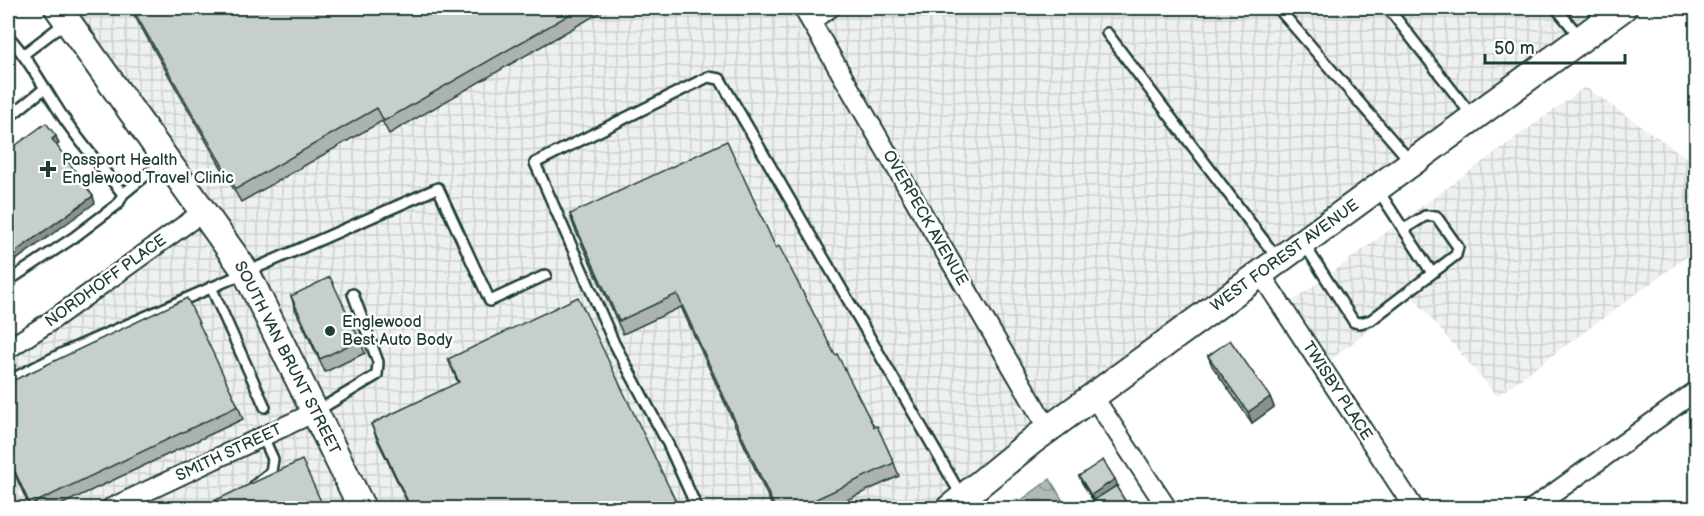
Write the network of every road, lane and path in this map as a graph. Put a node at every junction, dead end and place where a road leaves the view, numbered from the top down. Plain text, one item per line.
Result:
1 (830, 8) edge
2 (1278, 8) edge
3 (1388, 8) edge
4 (1556, 8) edge
5 (1623, 8) edge
6 (63, 14) edge
7 (807, 14) edge
8 (1107, 33) dead end
9 (8, 36) edge
10 (1581, 38) junction
11 (24, 54) junction
12 (44, 89) junction
13 (1473, 117) junction
14 (8, 118) edge
15 (167, 159) junction
16 (1411, 163) junction
17 (1377, 188) junction
18 (123, 194) junction
19 (204, 211) junction
20 (1404, 229) junction
21 (1303, 242) junction
22 (1270, 267) junction
23 (246, 272) junction
24 (1432, 273) junction
25 (546, 275) dead end
26 (8, 281) edge
27 (211, 287) junction
28 (353, 294) dead end
29 (8, 349) edge
30 (8, 381) edge
31 (1696, 391) edge
32 (1093, 396) junction
33 (265, 407) dead end
34 (315, 412) junction
35 (1040, 435) junction
36 (264, 437) junction
37 (249, 487) edge
38 (966, 499) edge
39 (111, 508) edge
40 (362, 508) edge
41 (697, 508) edge
42 (1167, 508) edge
43 (1414, 508) edge
44 (1533, 508) edge

1 - 7 street
2 - 16 lane
3 - 13 lane
4 - 10 lane
5 - 10 street, WEST FOREST AVENUE
6 - 11 lane
6 - 15 street, SOUTH VAN BRUNT STREET
7 - 35 street, OVERPECK AVENUE
8 - 22 lane
9 - 11 lane
10 - 13 street, WEST FOREST AVENUE
11 - 12 lane
12 - 14 lane
12 - 18 lane
13 - 16 street, WEST FOREST AVENUE
15 - 18 lane
15 - 19 street, SOUTH VAN BRUNT STREET
16 - 17 street, WEST FOREST AVENUE
17 - 20 lane
17 - 21 street, WEST FOREST AVENUE
18 - 26 lane
19 - 23 street, SOUTH VAN BRUNT STREET
19 - 29 street, NORDHOFF PLACE
20 - 24 lane
20 - 24 lane
21 - 22 street, WEST FOREST AVENUE
21 - 24 lane
22 - 32 street, WEST FOREST AVENUE
22 - 43 street, TWISBY PLACE
23 - 25 lane
23 - 27 lane
23 - 34 street, SOUTH VAN BRUNT STREET
27 - 30 lane
27 - 33 lane
28 - 34 lane
31 - 44 street
32 - 35 street, WEST FOREST AVENUE
32 - 42 street
34 - 36 street, SMITH STREET
34 - 40 street, SOUTH VAN BRUNT STREET
35 - 38 street, WEST FOREST AVENUE
36 - 37 lane
36 - 39 street, SMITH STREET
38 - 41 lane

